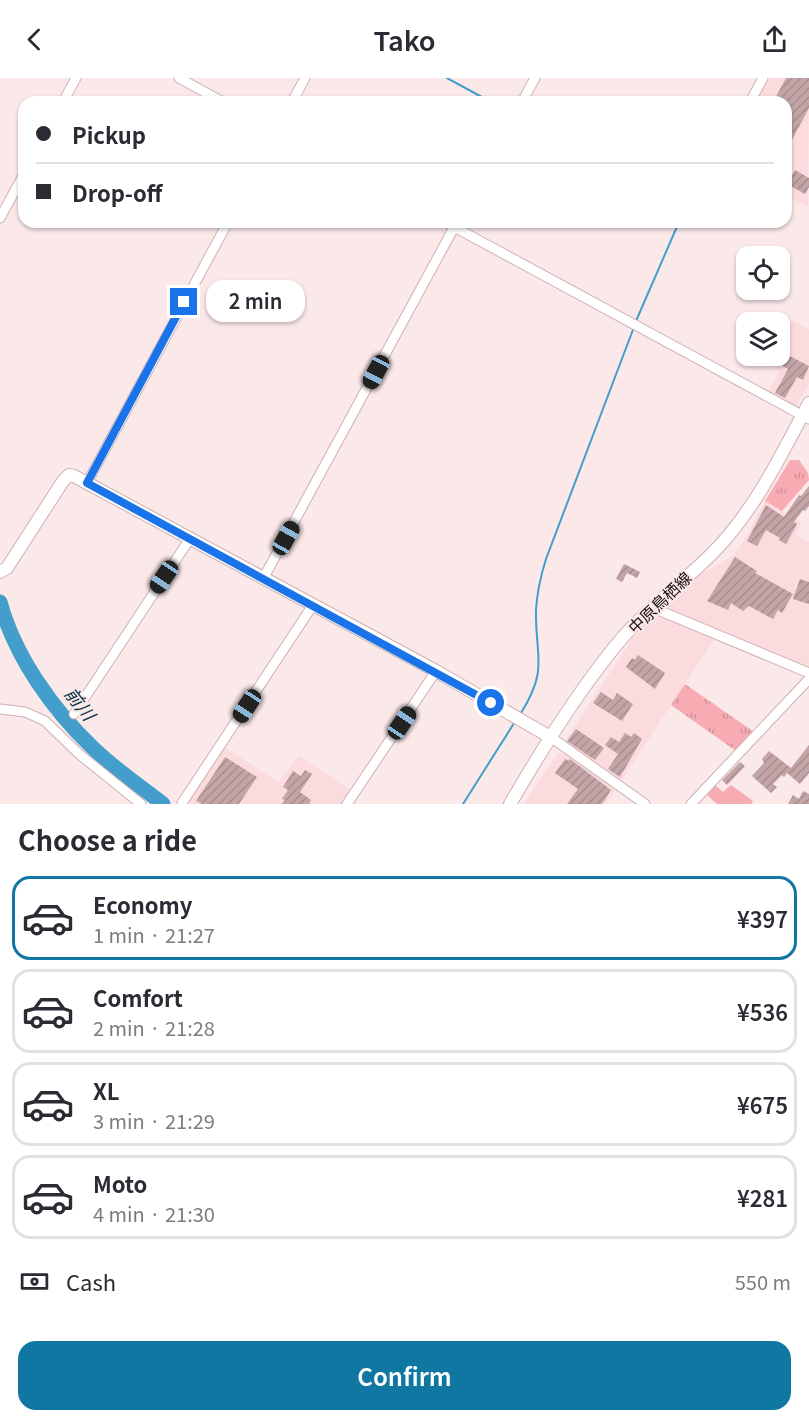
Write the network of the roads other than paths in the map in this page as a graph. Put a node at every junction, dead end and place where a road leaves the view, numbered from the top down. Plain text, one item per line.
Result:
1 (76, 78) edge
2 (179, 78) edge
3 (305, 78) edge
4 (536, 78) edge
5 (763, 78) edge
6 (66, 96) edge
7 (212, 96) edge
8 (295, 96) edge
9 (526, 96) edge
10 (753, 96) edge
11 (18, 185) edge
12 (0, 218) edge
13 (225, 228) edge
14 (450, 228) edge
15 (459, 228) edge
16 (809, 403) edge
17 (806, 417) edge
18 (87, 483) junction
19 (189, 540) junction
20 (1, 572) edge
21 (264, 579) junction
22 (313, 605) junction
23 (651, 607) junction
24 (436, 671) junction
25 (809, 673) edge
26 (809, 679) edge
27 (0, 709) edge
28 (74, 714) dead end
29 (552, 738) junction
30 (182, 803) edge
31 (141, 804) edge
32 (348, 804) edge
33 (510, 804) edge
34 (645, 804) edge
35 (691, 804) edge

1 - 6 street
2 - 7 street
3 - 8 street
4 - 9 street
5 - 10 street
11 - 12 street
13 - 18 street
14 - 21 street
15 - 17 street
16 - 17 street, 中原鳥栖線
17 - 23 street, 中原鳥栖線
18 - 19 street
18 - 20 street
19 - 21 street
19 - 28 street
21 - 22 street
22 - 24 street
22 - 30 street
23 - 25 street
23 - 29 street, 中原鳥栖線
24 - 29 street
24 - 32 street
26 - 35 street
27 - 31 street
29 - 33 street, 中原鳥栖線
29 - 34 street

